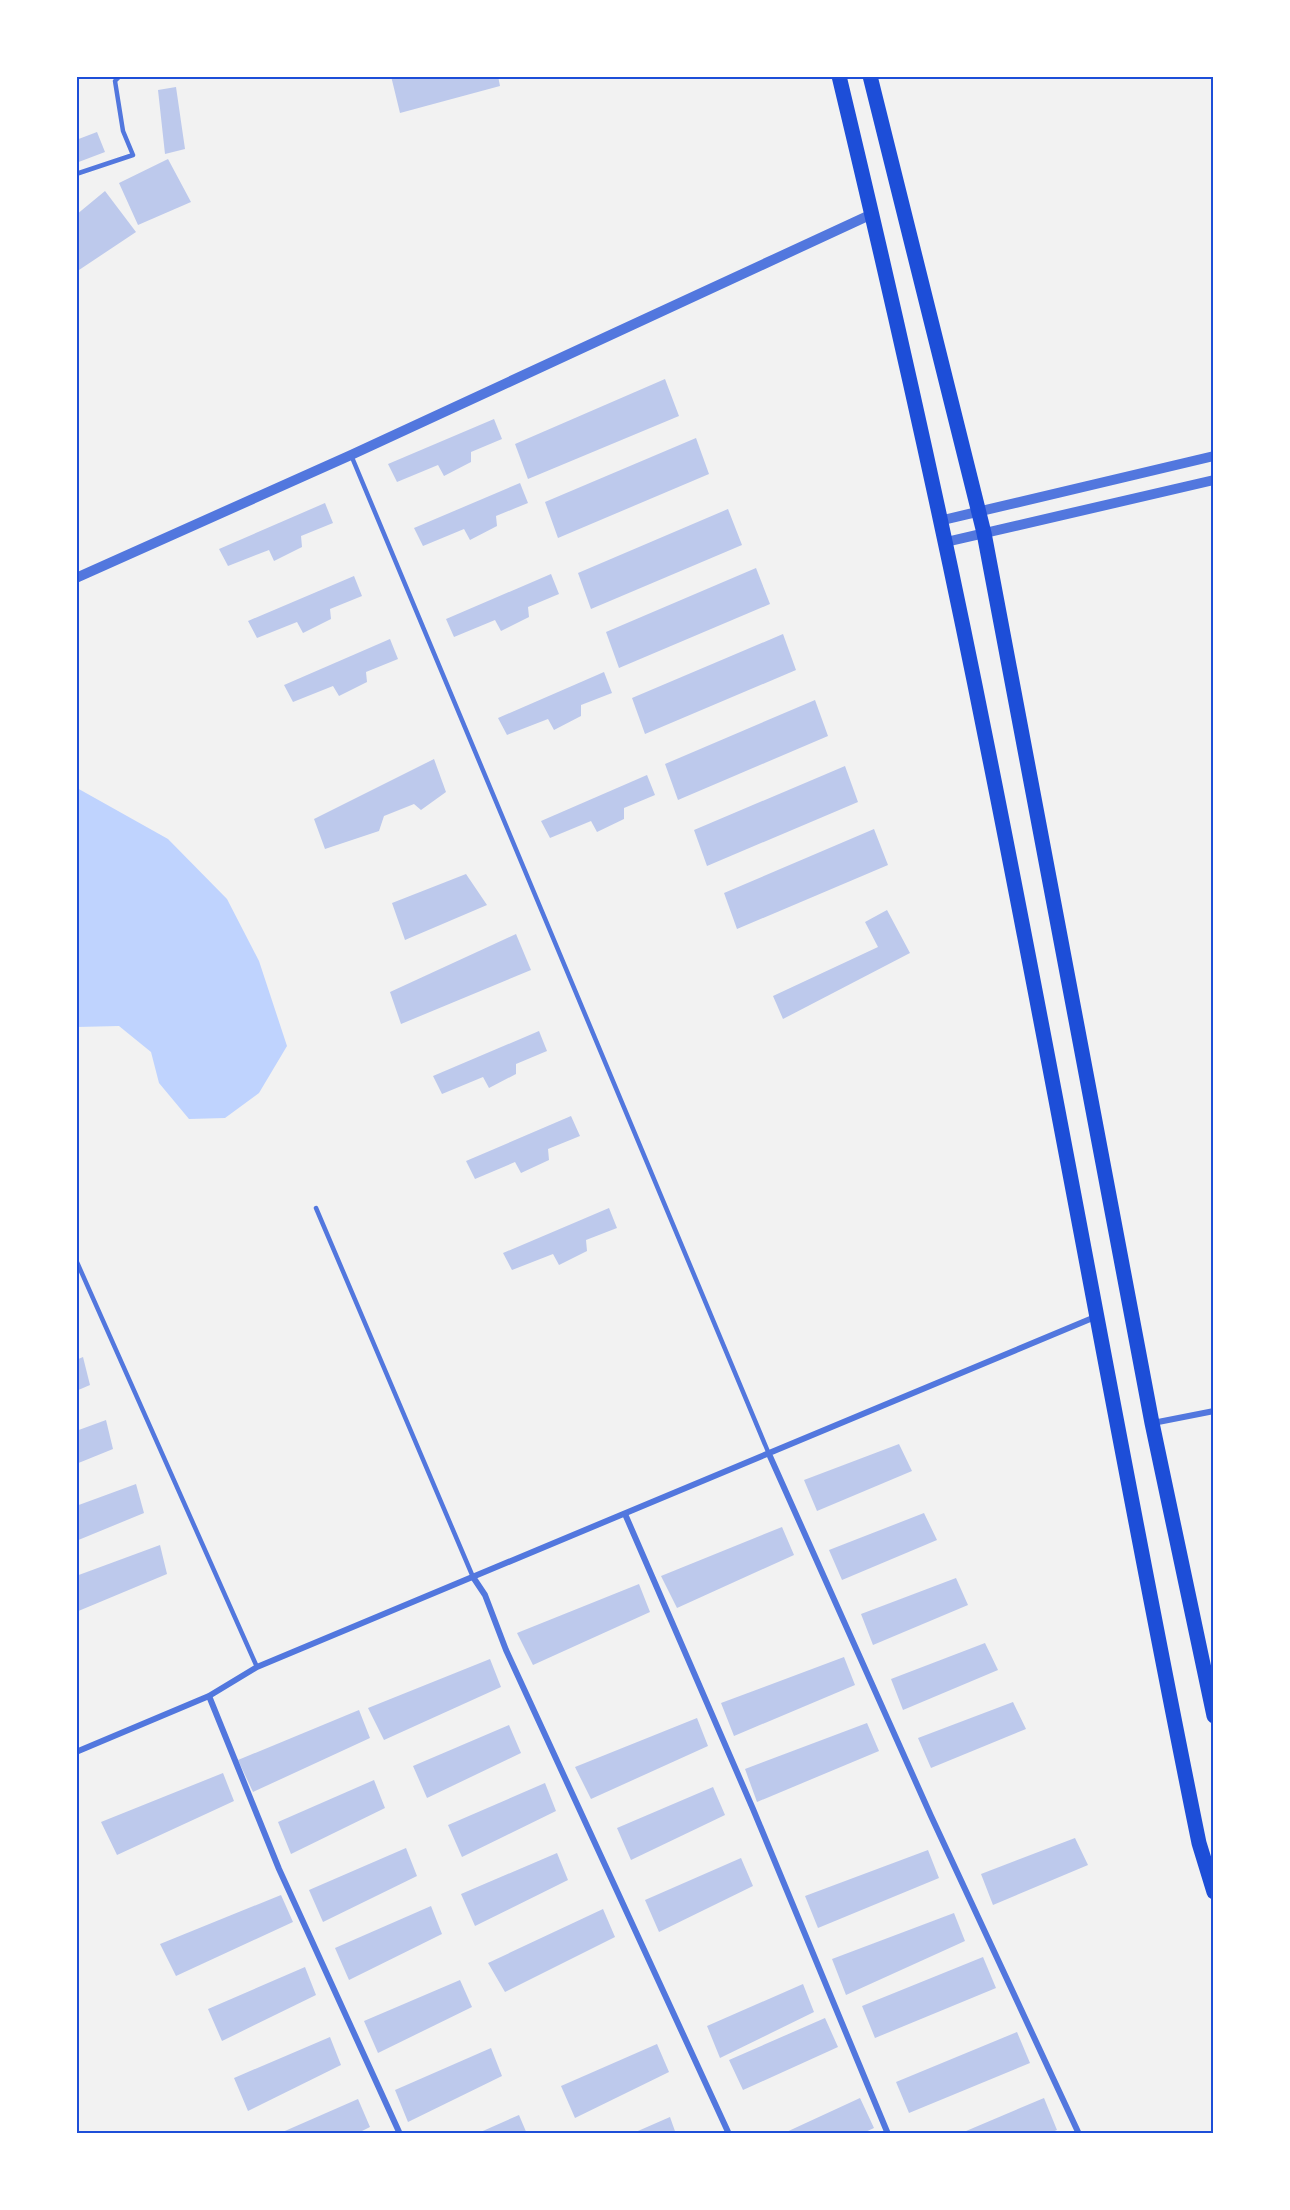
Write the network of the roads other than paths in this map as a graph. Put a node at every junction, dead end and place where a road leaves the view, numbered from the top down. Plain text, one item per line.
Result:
1 (120, 76) edge
2 (839, 76) edge
3 (870, 76) edge
4 (76, 174) edge
5 (872, 214) junction
6 (351, 455) junction
7 (1214, 456) edge
8 (1214, 480) edge
9 (979, 511) junction
10 (939, 521) junction
11 (984, 533) junction
12 (946, 542) junction
13 (76, 578) edge
14 (316, 1208) dead end
15 (76, 1260) edge
16 (1096, 1316) junction
17 (1214, 1412) edge
18 (1152, 1423) junction
19 (769, 1454) junction
20 (625, 1514) junction
21 (473, 1577) junction
22 (257, 1666) junction
23 (209, 1696) junction
24 (1214, 1716) edge
25 (76, 1752) edge
26 (1214, 1892) edge
27 (400, 2133) edge
28 (729, 2133) edge
29 (888, 2133) edge
30 (1079, 2133) edge

1 - 4 lane
2 - 5 main road
3 - 9 main road
5 - 6 street
5 - 10 main road
6 - 13 street
6 - 19 lane
7 - 9 street
8 - 11 street
9 - 10 street
9 - 11 main road
10 - 12 main road
11 - 12 street
11 - 18 main road
12 - 16 main road
14 - 21 lane
15 - 22 lane
16 - 19 street
16 - 26 main road
17 - 18 street
18 - 24 main road
19 - 20 street
19 - 30 street
20 - 21 street
20 - 29 street
21 - 22 street
21 - 28 street
22 - 23 street
23 - 25 street
23 - 27 street

